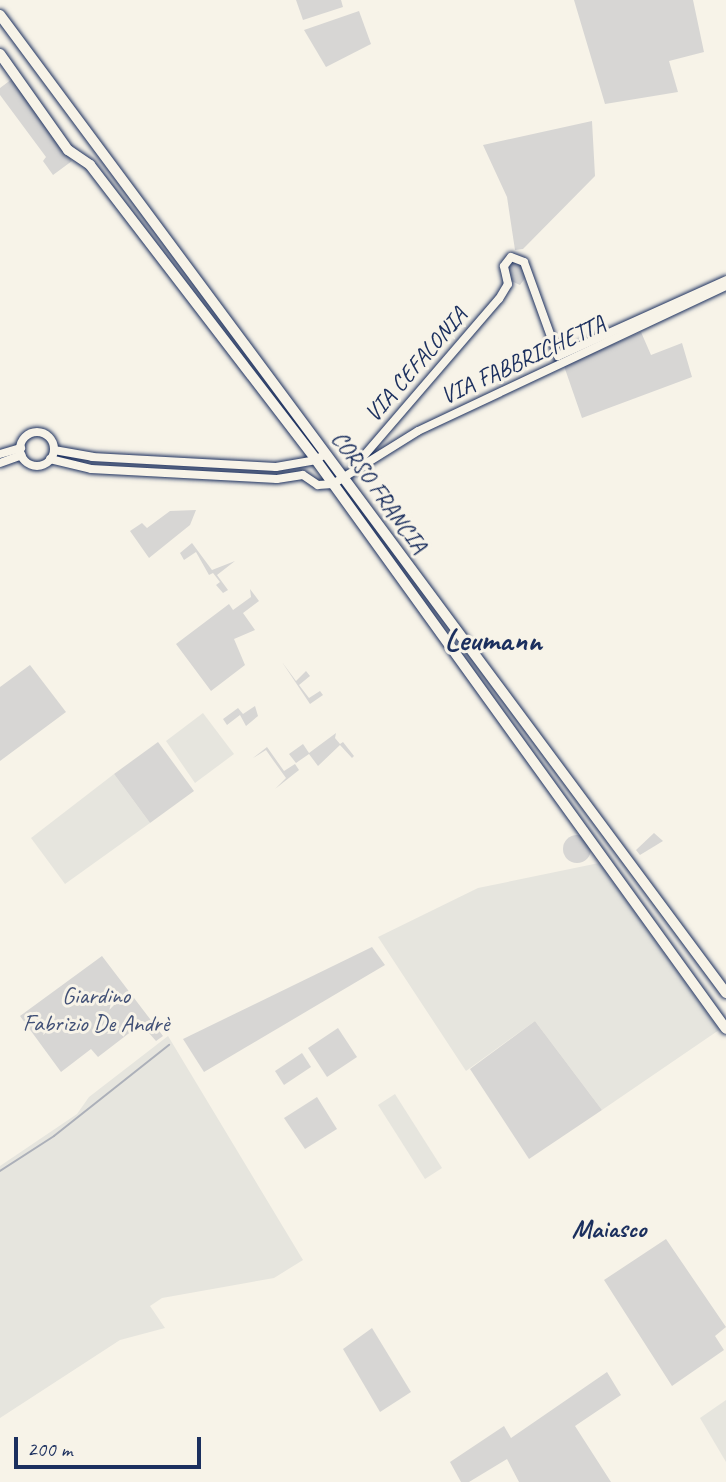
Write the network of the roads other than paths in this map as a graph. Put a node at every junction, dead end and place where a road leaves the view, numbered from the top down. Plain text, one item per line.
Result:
1 (0, 15) edge
2 (0, 54) edge
3 (726, 280) edge
4 (726, 286) edge
5 (558, 356) joint
6 (54, 450) junction
7 (21, 452) junction
8 (0, 454) edge
9 (320, 457) junction
10 (50, 459) junction
11 (0, 463) edge
12 (352, 470) junction
13 (337, 481) junction
14 (726, 993) edge
15 (726, 1029) edge

1 - 9 main road, CORSO FRANCIA
2 - 9 main road, CORSO FRANCIA
3 - 5 street, VIA FABBRICHETTA
4 - 12 street, VIA FABBRICHETTA
5 - 12 street, VIA CEFALONIA
6 - 7 street
6 - 9 street
6 - 10 street
7 - 8 street
7 - 10 street
7 - 11 street
9 - 13 main road, CORSO FRANCIA
10 - 13 street
12 - 13 street, VIA FABBRICHETTA
13 - 14 main road, CORSO FRANCIA
13 - 15 main road, CORSO FRANCIA

